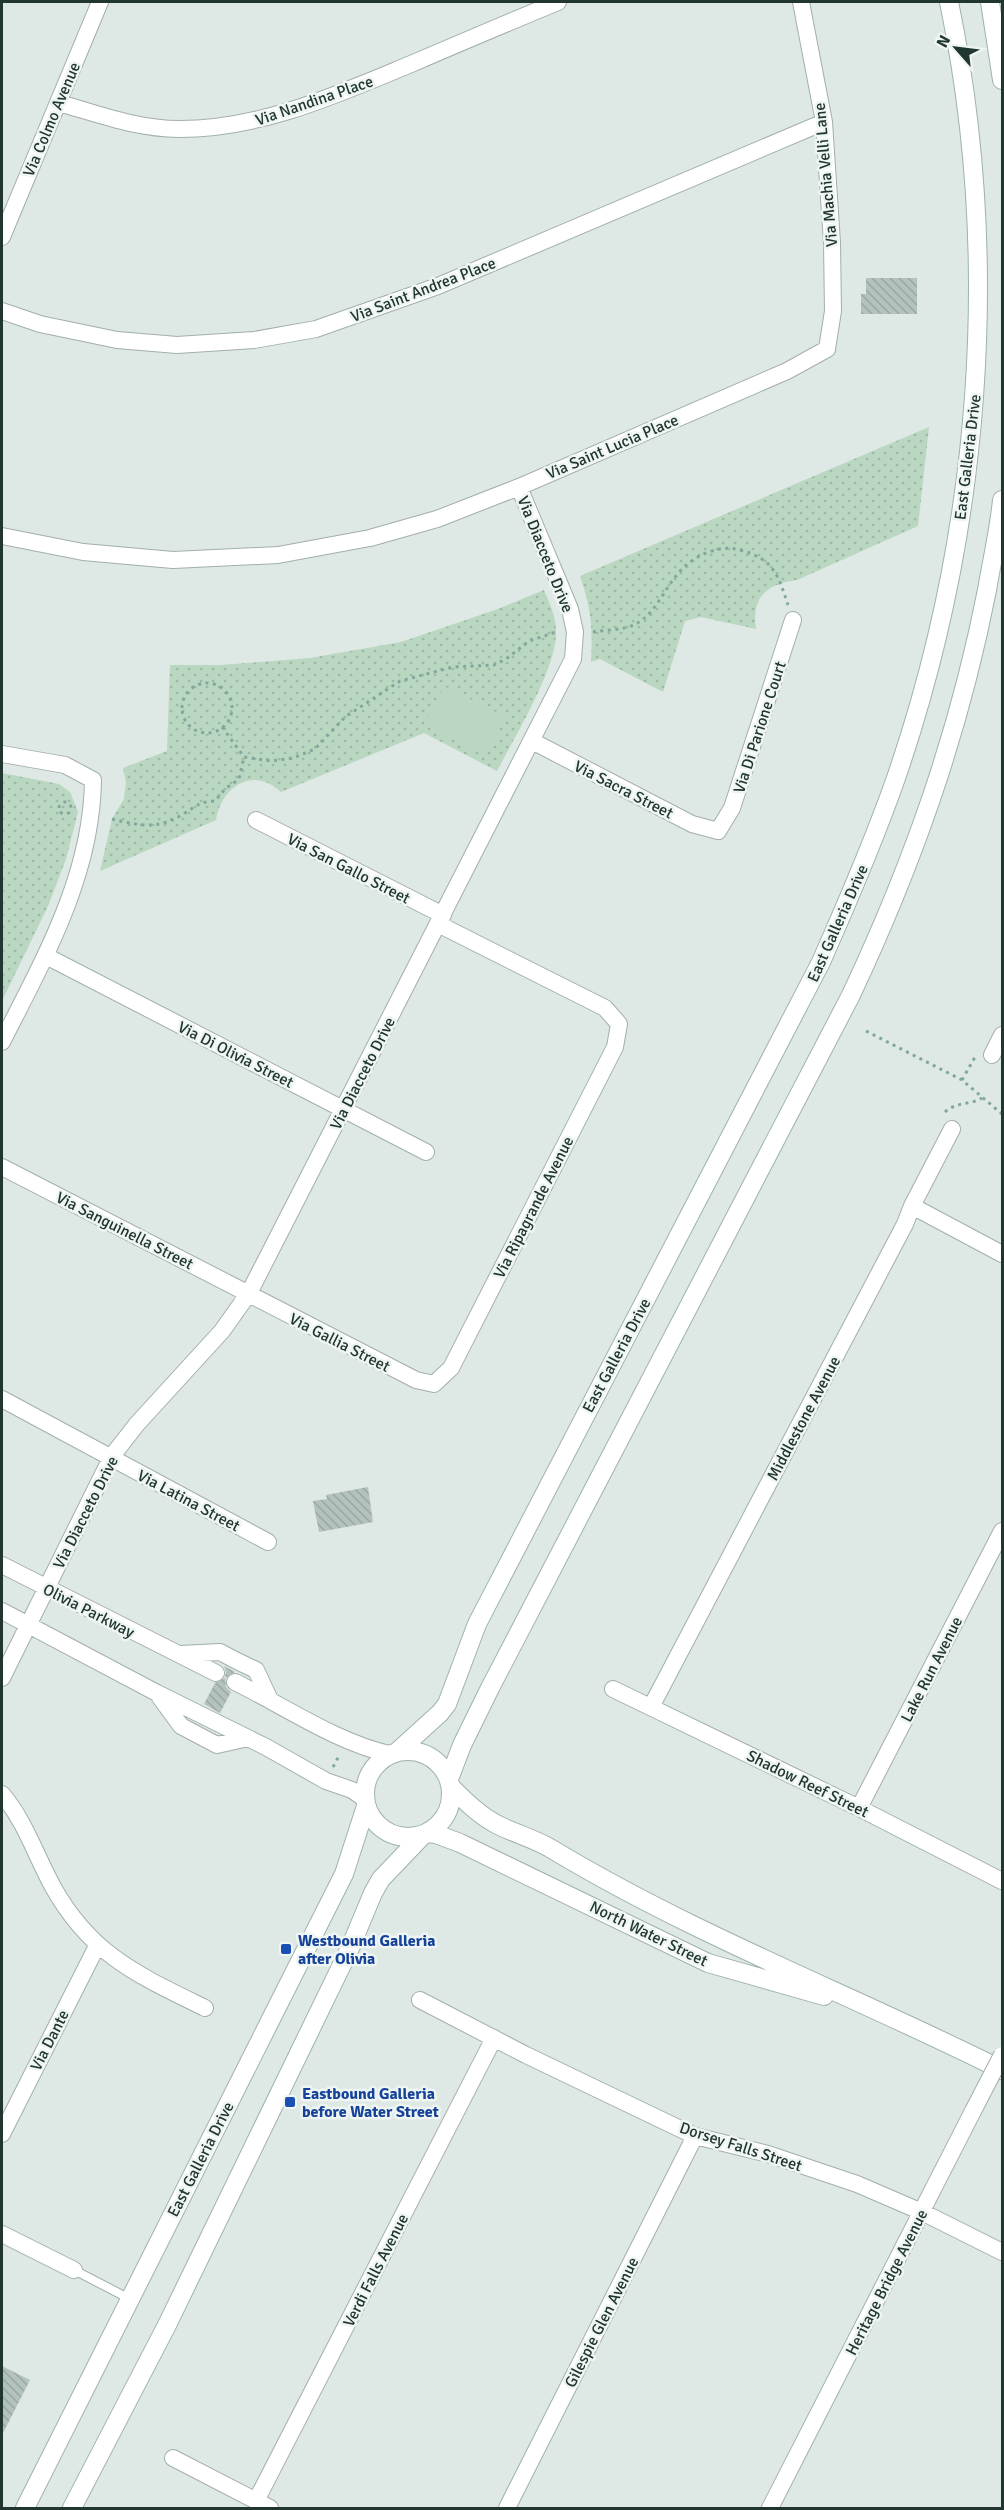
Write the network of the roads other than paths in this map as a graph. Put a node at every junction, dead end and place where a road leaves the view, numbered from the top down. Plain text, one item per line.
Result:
1 (100, 2) edge
2 (558, 2) edge
3 (801, 2) edge
4 (949, 2) edge
5 (990, 2) edge
6 (1002, 80) edge
7 (59, 103) junction
8 (824, 122) junction
9 (2, 237) edge
10 (2, 311) edge
11 (827, 349) joint
12 (519, 486) junction
13 (1002, 501) edge
14 (2, 536) edge
15 (793, 620) road end
16 (531, 741) junction
17 (2, 754) edge
18 (255, 820) dead end
19 (718, 831) joint
20 (440, 920) junction
21 (46, 956) junction
22 (619, 1024) joint
23 (1002, 1035) edge
24 (2, 1042) edge
25 (984, 1055) road end
26 (344, 1110) junction
27 (947, 1122) road end
28 (426, 1152) dead end
29 (2, 1167) edge
30 (912, 1206) junction
31 (1002, 1254) edge
32 (249, 1293) junction
33 (434, 1384) joint
34 (2, 1399) edge
35 (112, 1456) junction
36 (1002, 1531) edge
37 (268, 1542) dead end
38 (2, 1565) edge
39 (46, 1588) junction
40 (2, 1611) edge
41 (29, 1625) junction
42 (177, 1654) junction
43 (216, 1673) dead end
44 (2, 1678) edge
45 (235, 1682) dead end
46 (613, 1689) dead end
47 (270, 1700) junction
48 (651, 1707) junction
49 (393, 1753) junction
50 (450, 1783) junction
51 (2, 1794) edge
52 (366, 1802) junction
53 (859, 1808) junction
54 (425, 1833) junction
55 (1002, 1881) edge
56 (97, 1946) junction
57 (420, 2000) dead end
58 (205, 2008) dead end
59 (881, 2012) junction
60 (494, 2038) junction
61 (1002, 2055) edge
62 (1002, 2070) edge
63 (2, 2134) edge
64 (695, 2136) junction
65 (922, 2212) junction
66 (2, 2234) edge
67 (1002, 2252) edge
68 (74, 2270) joint
69 (130, 2299) junction
70 (173, 2458) dead end
71 (263, 2505) edge
72 (25, 2508) edge
73 (72, 2508) edge
74 (507, 2508) edge
75 (770, 2508) edge

1 - 7 street, Via Colmo Avenue
2 - 7 street, Via Nandina Place
3 - 8 street, Via Machia Velli Lane
4 - 49 main road, East Galleria Drive
5 - 6 main road
7 - 9 street, Via Colmo Avenue
8 - 10 street, Via Saint Andrea Place
8 - 11 street, Via Machia Velli Lane
11 - 12 street, Via Saint Lucia Place
12 - 14 street, Via Saint Lucia Place
12 - 16 street, Via Diacceto Drive
13 - 50 main road
15 - 19 street, Via Di Parione Court
16 - 19 street, Via Sacra Street
16 - 20 street, Via Diacceto Drive
17 - 21 street
18 - 20 street, Via San Gallo Street
20 - 22 street, Via San Gallo Street
20 - 26 street, Via Diacceto Drive
21 - 24 street
21 - 26 street, Via Di Olivia Street
22 - 33 street, Via Ripagrande Avenue
23 - 25 street
26 - 28 street, Via Di Olivia Street
26 - 32 street, Via Diacceto Drive
27 - 30 street, Middlestone Avenue
29 - 32 street, Via Sanguinella Street
30 - 31 street
30 - 48 street, Middlestone Avenue
32 - 33 street, Via Gallia Street
32 - 35 street, Via Diacceto Drive
34 - 35 street, Via Latina Street
35 - 37 street, Via Latina Street
35 - 39 street, Via Diacceto Drive
36 - 53 street, Lake Run Avenue
38 - 39 street, Olivia Parkway
39 - 41 street, Via Diacceto Drive
39 - 42 street, Olivia Parkway
40 - 41 street
41 - 44 street, Via Diacceto Drive
41 - 52 street
42 - 43 street, Olivia Parkway
42 - 47 street, Olivia Parkway
45 - 47 street
46 - 48 street, Shadow Reef Street
47 - 49 street
48 - 53 street, Shadow Reef Street
49 - 50 main road
49 - 52 main road
50 - 54 main road
50 - 59 main road, North Water Street
51 - 56 street
52 - 54 main road
52 - 69 main road, East Galleria Drive
53 - 55 street, Shadow Reef Street
54 - 59 main road, North Water Street
54 - 73 main road
56 - 58 street
56 - 63 street, Via Dante
57 - 60 street, Dorsey Falls Street
59 - 62 main road, North Water Street
60 - 64 street, Dorsey Falls Street
60 - 71 street, Verdi Falls Avenue
61 - 65 street, Heritage Bridge Avenue, bridge
64 - 65 street, Dorsey Falls Street
64 - 74 street, Gilespie Glen Avenue
65 - 67 street, Dorsey Falls Street
65 - 75 street, Heritage Bridge Avenue
66 - 68 street
68 - 69 lane
69 - 72 main road, East Galleria Drive
70 - 71 street

